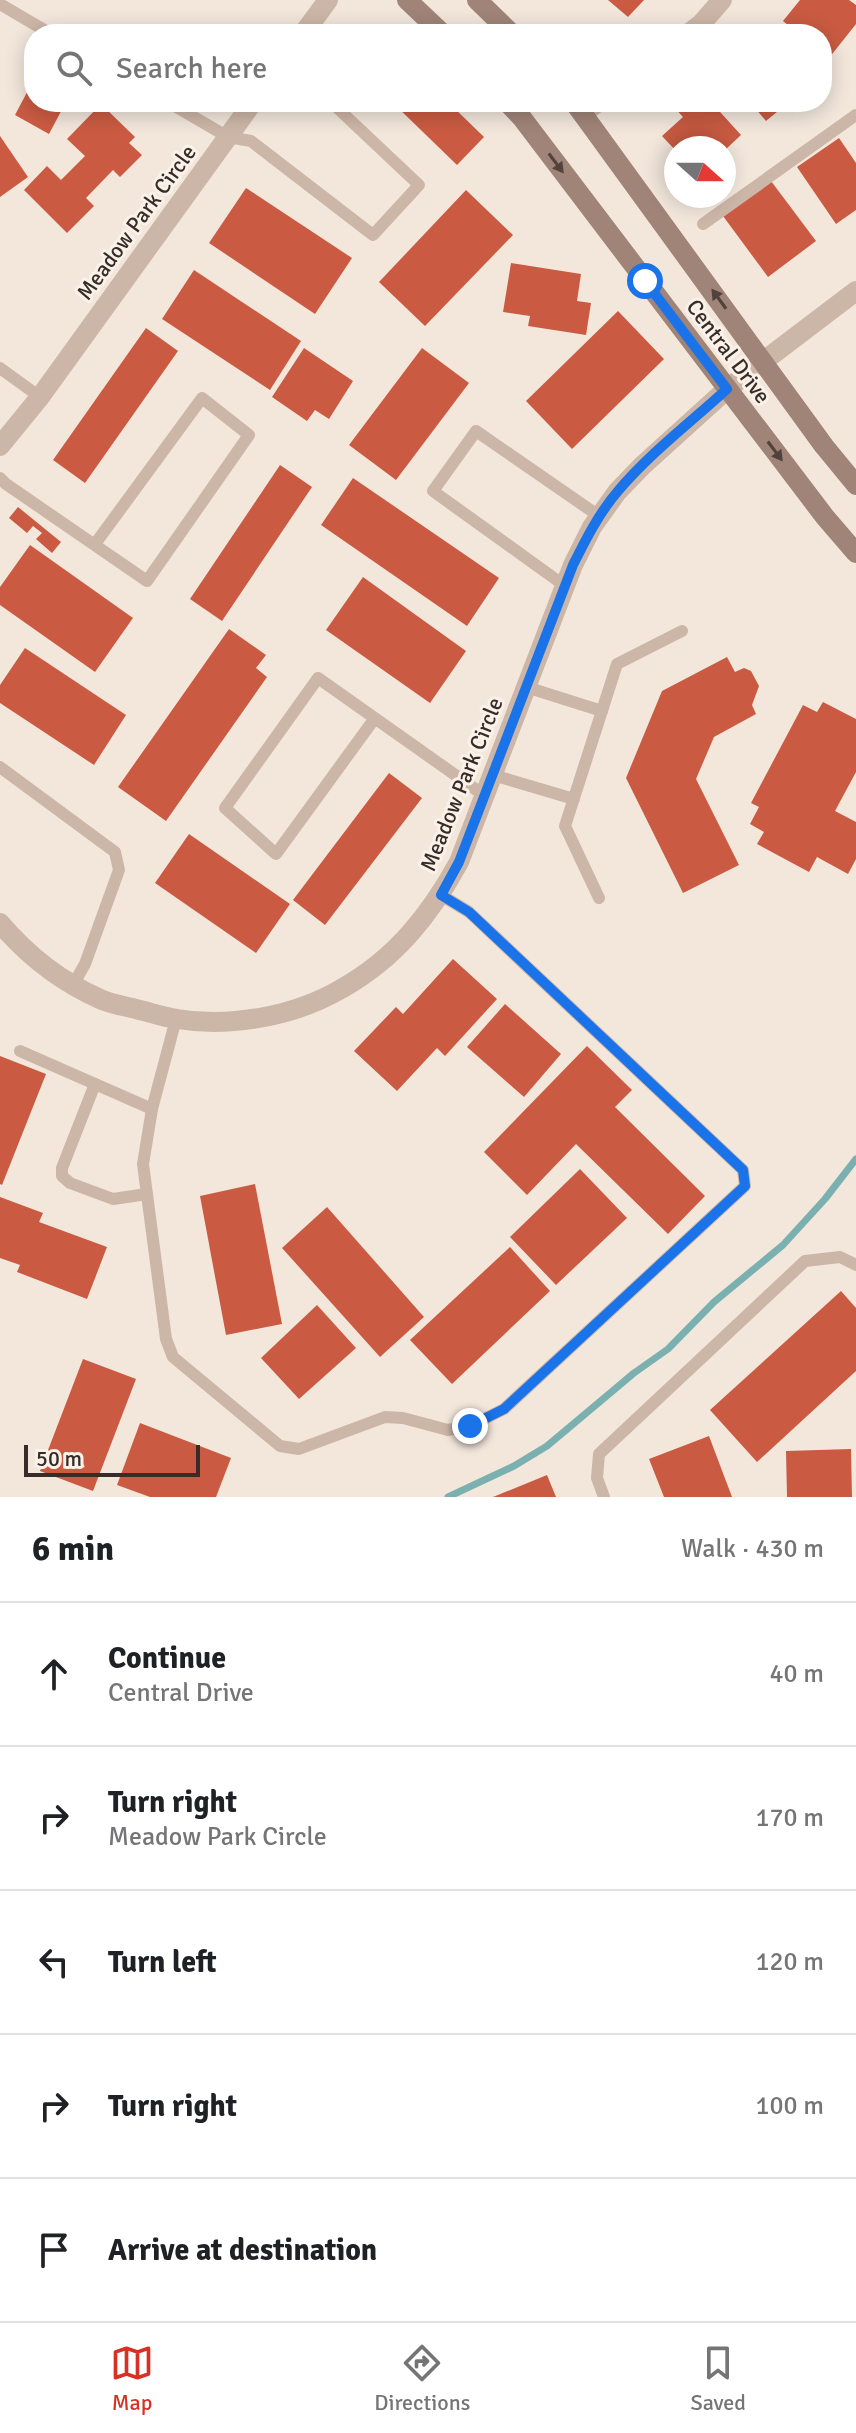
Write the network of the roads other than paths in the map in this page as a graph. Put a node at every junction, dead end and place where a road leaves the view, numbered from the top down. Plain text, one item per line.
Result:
1 (328, 0) edge
2 (407, 0) edge
3 (477, 0) edge
4 (722, 0) edge
5 (0, 4) edge
6 (34, 24) edge
7 (310, 24) edge
8 (432, 24) edge
9 (502, 24) edge
10 (701, 24) edge
11 (185, 112) edge
12 (246, 112) edge
13 (342, 112) edge
14 (516, 112) edge
15 (589, 112) edge
16 (856, 115) edge
17 (228, 137) junction
18 (703, 224) dead end
19 (856, 291) edge
20 (765, 363) junction
21 (0, 368) edge
22 (727, 389) junction
23 (40, 397) junction
24 (0, 446) edge
25 (0, 478) edge
26 (856, 485) edge
27 (599, 516) junction
28 (95, 544) junction
29 (856, 553) edge
30 (565, 586) junction
31 (682, 631) dead end
32 (526, 687) junction
33 (602, 711) junction
34 (375, 718) junction
35 (0, 767) edge
36 (493, 775) junction
37 (485, 796) junction
38 (574, 799) junction
39 (441, 895) junction
40 (599, 898) dead end
41 (0, 924) edge
42 (73, 985) junction
43 (176, 1019) junction
44 (20, 1051) dead end
45 (95, 1084) junction
46 (152, 1109) junction
47 (147, 1194) junction
48 (856, 1265) edge
49 (604, 1497) edge

1 - 7 street
2 - 8 main road
3 - 9 main road
4 - 10 street
5 - 6 lane
11 - 17 lane
12 - 17 street, Meadow Park Circle
13 - 17 lane
14 -> 22 main road, Central Drive
20 -> 15 main road, Central Drive
16 - 18 lane
17 - 23 street, Meadow Park Circle
19 - 20 street, Meadow Park Circle
20 - 22 street, Meadow Park Circle
20 - 26 main road, Central Drive
21 - 23 lane
22 - 27 street, Meadow Park Circle
22 -> 29 main road, Central Drive
23 - 24 street, Meadow Park Circle
25 - 28 lane
27 - 30 street, Meadow Park Circle
27 - 30 lane
28 - 28 lane
30 - 32 street, Meadow Park Circle
31 - 33 lane
32 - 33 lane
32 - 36 street, Meadow Park Circle
33 - 38 lane
34 - 34 lane
34 - 37 lane
35 - 42 lane
36 - 37 street, Meadow Park Circle
36 - 38 lane
37 - 39 street, Meadow Park Circle
38 - 40 lane
39 - 43 street, Meadow Park Circle
39 - 47 lane
41 - 42 street, Meadow Park Circle
42 - 43 street, Meadow Park Circle
43 - 46 lane
44 - 45 lane
45 - 46 lane
45 - 47 lane
46 - 47 lane
48 - 49 lane

